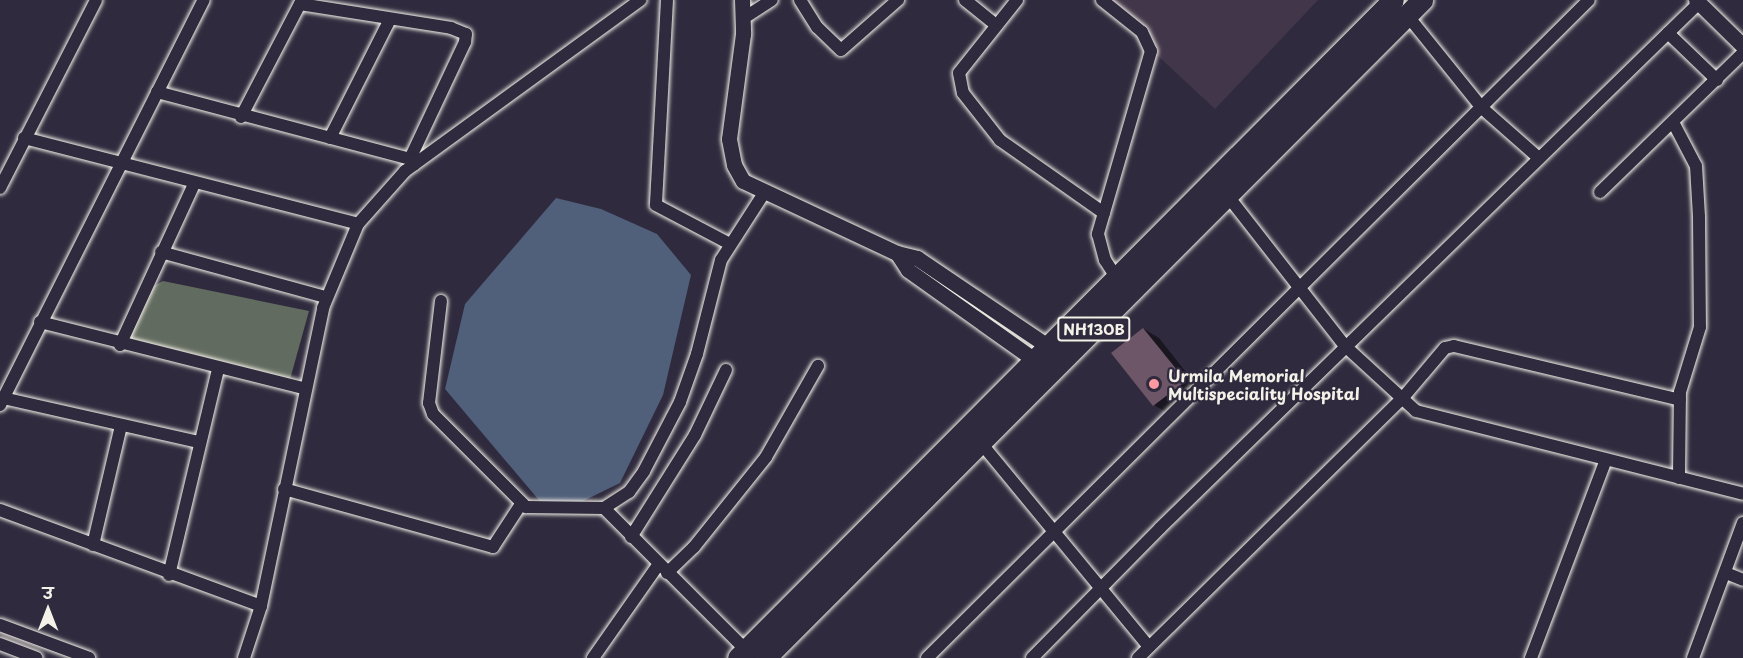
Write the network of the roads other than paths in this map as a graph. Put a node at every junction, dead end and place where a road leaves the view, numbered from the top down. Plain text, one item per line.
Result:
1 (96, 0) edge
2 (204, 0) edge
3 (640, 0) edge
4 (667, 0) edge
5 (742, 0) edge
6 (772, 0) edge
7 (800, 0) edge
8 (898, 0) edge
9 (965, 0) edge
10 (1017, 0) edge
11 (1102, 0) edge
12 (1589, 0) edge
13 (301, 2) edge
14 (1697, 2) edge
15 (1407, 5) edge
16 (744, 18) junction
17 (390, 20) junction
18 (996, 25) junction
19 (1668, 33) junction
20 (1743, 46) edge
21 (1743, 53) edge
22 (1717, 80) junction
23 (157, 92) junction
24 (1482, 108) junction
25 (241, 117) junction
26 (1674, 124) junction
27 (24, 138) junction
28 (330, 138) junction
29 (1539, 159) junction
30 (412, 162) junction
31 (119, 163) junction
32 (4, 169) edge
33 (194, 184) junction
34 (0, 188) edge
35 (1600, 192) dead end
36 (764, 193) junction
37 (1227, 195) junction
38 (1104, 213) junction
39 (358, 224) junction
40 (730, 244) junction
41 (160, 252) junction
42 (1118, 280) junction
43 (1299, 289) junction
44 (326, 297) junction
45 (441, 301) dead end
46 (40, 322) junction
47 (120, 345) junction
48 (1345, 346) junction
49 (1050, 360) junction
50 (818, 366) dead end
51 (218, 369) junction
52 (726, 370) dead end
53 (303, 388) junction
54 (1401, 400) junction
55 (1680, 400) junction
56 (2, 402) edge
57 (121, 426) junction
58 (200, 442) junction
59 (981, 443) junction
60 (1606, 460) junction
61 (1679, 478) junction
62 (284, 489) junction
63 (1743, 494) edge
64 (521, 504) junction
65 (604, 508) junction
66 (0, 510) edge
67 (1743, 523) edge
68 (1054, 533) junction
69 (631, 537) junction
70 (93, 545) junction
71 (663, 569) junction
72 (1726, 573) junction
73 (169, 575) junction
74 (1743, 580) edge
75 (1100, 590) junction
76 (261, 606) junction
77 (0, 625) edge
78 (0, 644) edge
79 (1149, 647) junction
80 (751, 656) edge
81 (36, 658) edge
82 (89, 658) edge
83 (244, 658) edge
84 (593, 658) edge
85 (927, 658) edge
86 (1032, 658) edge
87 (1138, 658) edge
88 (1531, 658) edge
89 (1693, 658) edge

1 - 27 street
2 - 23 street
3 - 30 street
4 - 40 street
5 - 16 street
6 - 16 street
7 - 8 street
9 - 18 street
10 - 18 street
11 - 38 street
12 - 24 street
13 - 17 street
13 - 25 street
14 - 19 street
14 - 20 street
15 - 24 street
15 - 37 highway, NH130B
15 - 42 highway, NH130B
16 - 36 street
17 - 28 street
17 - 30 street
18 - 38 street
19 - 22 street
19 - 29 street
21 - 22 street
22 - 26 street
23 - 25 street
23 - 31 street
24 - 29 street
24 - 43 street
25 - 28 street
26 - 35 street
26 - 55 street
27 - 31 street
27 - 32 street
28 - 30 street
29 - 48 street
30 - 39 street
31 - 33 street
31 - 46 street
32 - 34 street
33 - 39 street
33 - 41 street
36 - 40 street
36 - 49 street
37 - 43 street
37 - 49 highway, NH130B
38 - 42 street
39 - 44 street
40 - 65 street
41 - 44 street
41 - 47 street
42 - 49 highway, NH130B
43 - 48 street
43 - 68 street
44 - 53 street
45 - 64 street
46 - 47 street
46 - 56 street
47 - 51 street
48 - 54 street
48 - 75 street
49 - 59 highway, NH130B
49 - 80 highway, NH130B
50 - 71 street
51 - 53 street
51 - 58 street
52 - 69 street
53 - 62 street
54 - 55 street
54 - 60 street
54 - 79 street
55 - 61 street
56 - 57 street
57 - 58 street
57 - 70 street
58 - 73 street
59 - 68 street
59 - 80 highway, NH130B
60 - 61 street
60 - 88 street
61 - 63 street
62 - 64 street
62 - 76 street
64 - 65 street
65 - 69 street
66 - 70 street
67 - 72 street
68 - 75 street
68 - 85 street
69 - 71 street
70 - 73 street
71 - 80 street
71 - 84 street
72 - 74 street
72 - 89 street
73 - 76 street
75 - 79 street
75 - 86 street
76 - 83 street
77 - 82 street
78 - 81 street
79 - 87 street

